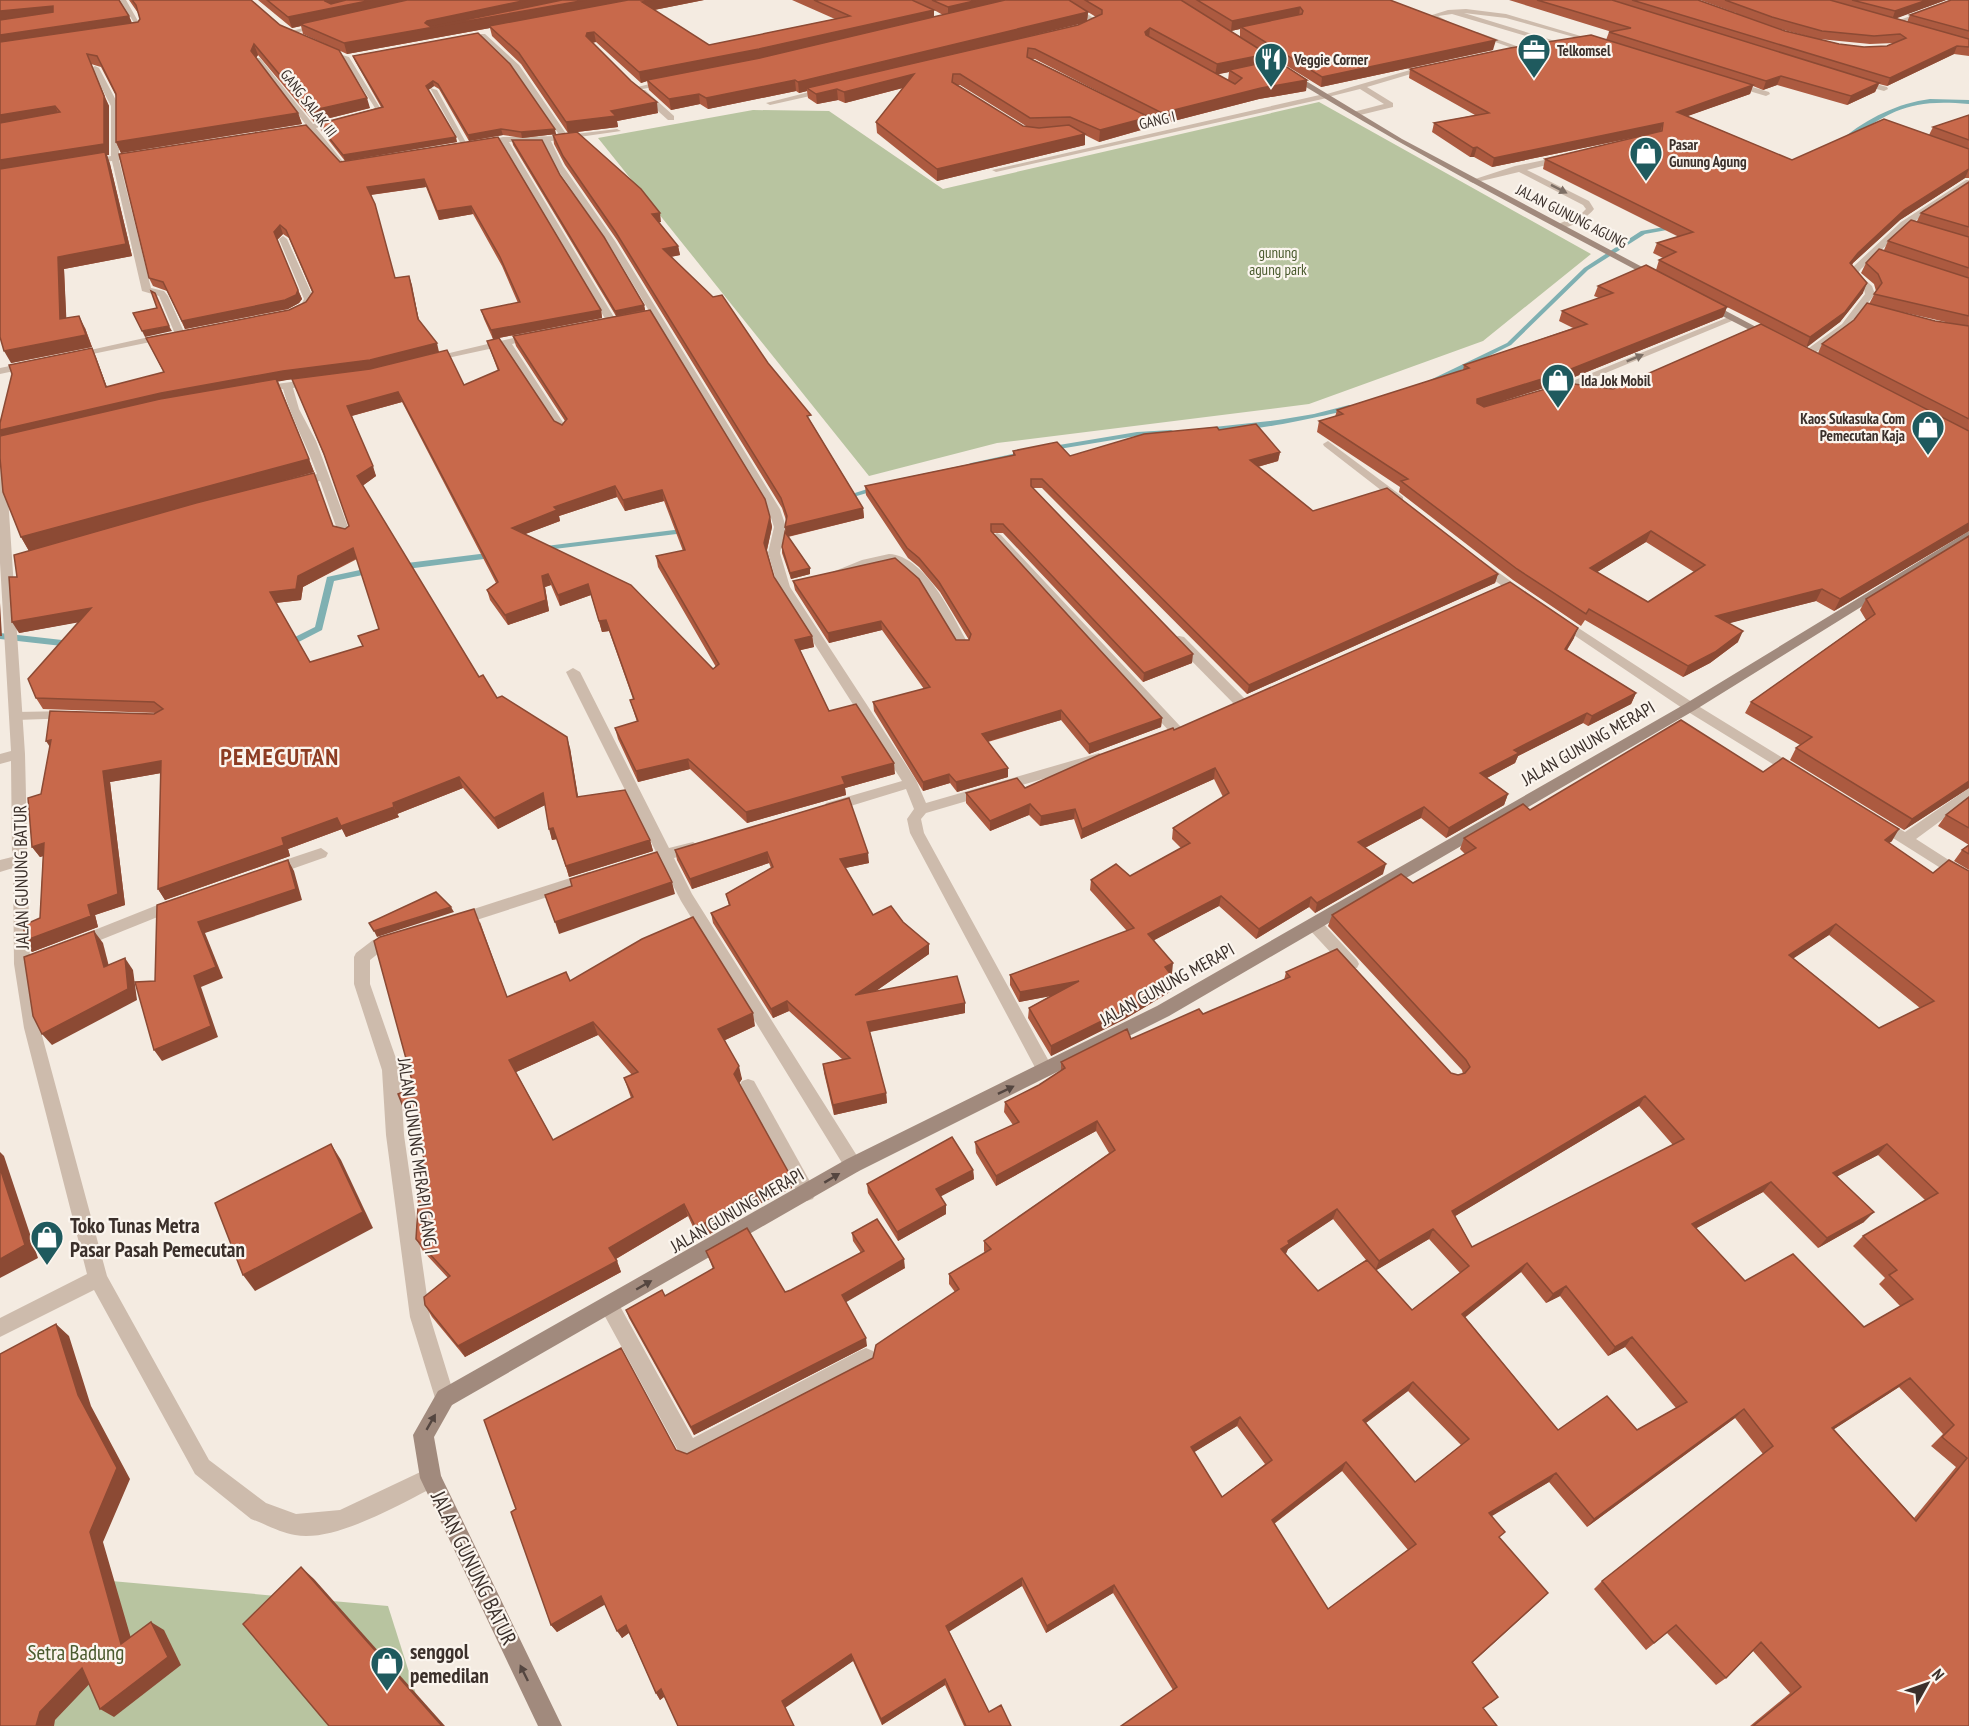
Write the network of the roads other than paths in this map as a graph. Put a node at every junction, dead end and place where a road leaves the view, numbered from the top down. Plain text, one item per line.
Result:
1 (123, 0) edge
2 (1060, 0) edge
3 (1959, 0) edge
4 (1448, 10) junction
5 (1881, 22) edge
6 (330, 24) edge
7 (1892, 24) junction
8 (1454, 26) edge
9 (280, 27) edge
10 (1903, 27) edge
11 (1465, 30) edge
12 (1077, 31) edge
13 (126, 33) edge
14 (287, 33) junction
15 (495, 33) edge
16 (483, 35) junction
17 (472, 37) edge
18 (1581, 37) junction
19 (297, 38) edge
20 (1592, 40) edge
21 (1553, 42) junction
22 (315, 47) edge
23 (1247, 48) edge
24 (1520, 49) junction
25 (333, 53) junction
26 (1498, 54) edge
27 (258, 58) edge
28 (347, 58) junction
29 (1277, 67) junction
30 (1431, 67) edge
31 (95, 68) edge
32 (1267, 69) edge
33 (1850, 79) edge
34 (629, 81) edge
35 (670, 81) edge
36 (1723, 81) edge
37 (1361, 86) junction
38 (838, 87) edge
39 (637, 88) junction
40 (1884, 89) edge
41 (433, 90) edge
42 (1766, 94) edge
43 (1324, 96) junction
44 (770, 103) edge
45 (1356, 114) junction
46 (354, 118) edge
47 (671, 118) edge
48 (344, 120) edge
49 (312, 127) junction
50 (1156, 127) edge
51 (278, 132) edge
52 (617, 132) edge
53 (1167, 132) junction
54 (565, 138) junction
55 (503, 139) junction
56 (546, 139) junction
57 (1088, 141) edge
58 (466, 146) junction
59 (1098, 147) junction
60 (455, 148) edge
61 (150, 152) edge
62 (1575, 155) edge
63 (115, 158) junction
64 (81, 164) edge
65 (354, 166) edge
66 (1518, 168) junction
67 (996, 170) edge
68 (1473, 181) junction
69 (1969, 182) edge
70 (1904, 224) junction
71 (1558, 226) junction
72 (1915, 228) edge
73 (283, 239) edge
74 (1662, 280) edge
75 (1693, 297) edge
76 (1860, 308) junction
77 (1870, 311) edge
78 (285, 315) edge
79 (1734, 318) junction
80 (601, 324) edge
81 (1757, 330) junction
82 (191, 332) edge
83 (180, 334) junction
84 (542, 335) edge
85 (1747, 335) edge
86 (1777, 340) edge
87 (506, 342) junction
88 (1801, 352) joint
89 (59, 358) edge
90 (1816, 360) edge
91 (35, 363) edge
92 (414, 363) edge
93 (0, 371) edge
94 (331, 381) edge
95 (288, 385) junction
96 (1562, 388) junction
97 (254, 391) edge
98 (1577, 392) edge
99 (1541, 394) edge
100 (562, 430) edge
101 (1328, 444) edge
102 (0, 467) edge
103 (324, 476) junction
104 (289, 485) edge
105 (1, 493) edge
106 (1409, 507) edge
107 (345, 535) edge
108 (1969, 535) edge
109 (997, 537) edge
110 (1472, 557) edge
111 (828, 575) edge
112 (3, 578) edge
113 (1167, 628) edge
114 (963, 645) edge
115 (573, 672) dead end
116 (1242, 704) edge
117 (1690, 707) junction
118 (83, 715) edge
119 (16, 716) junction
120 (1176, 729) edge
121 (1115, 752) edge
122 (18, 754) junction
123 (0, 759) edge
124 (1808, 779) edge
125 (911, 783) junction
126 (1969, 793) edge
127 (921, 809) junction
128 (811, 813) edge
129 (1867, 815) edge
130 (1906, 839) junction
131 (710, 842) edge
132 (321, 853) dead end
133 (666, 854) junction
134 (20, 861) junction
135 (0, 866) edge
136 (622, 868) edge
137 (600, 875) edge
138 (254, 876) edge
139 (1969, 880) edge
140 (187, 900) edge
141 (446, 924) edge
142 (1314, 924) junction
143 (412, 934) edge
144 (63, 949) edge
145 (42, 956) edge
146 (22, 964) junction
147 (1361, 975) edge
148 (1045, 1070) junction
149 (748, 1086) dead end
150 (853, 1165) junction
151 (807, 1193) junction
152 (98, 1278) junction
153 (609, 1305) junction
154 (0, 1328) edge
155 (866, 1359) edge
156 (445, 1398) junction
157 (431, 1478) junction
158 (550, 1726) edge

1 - 13 street
2 - 12 street
3 - 7 street
4 - 8 street
4 - 18 street
4 - 21 street
5 - 7 street
6 - 14 street
7 - 10 street
9 - 14 street
11 - 24 street
14 - 19 street
15 - 16 street
16 - 17 street
16 - 54 street
18 - 20 street
18 - 21 street
21 - 24 street
22 - 25 street
23 - 29 main road, JALAN GUNUNG AGUNG
24 - 26 street
25 - 28 street
25 - 28 street
27 - 49 street, GANG SALAK III
28 - 46 street
29 - 32 street
29 - 43 main road, JALAN GUNUNG AGUNG
30 - 37 street, GANG I
31 - 63 street
33 - 40 street
34 - 39 street
35 - 39 street
36 - 42 street
37 - 43 street, GANG I
37 - 45 street
38 - 44 street
39 - 47 street
41 - 58 street
43 - 45 main road, JALAN GUNUNG AGUNG
43 - 53 street, GANG I
45 - 68 main road, JALAN GUNUNG AGUNG
48 - 49 street
49 - 51 street
49 - 65 street, GANG SALAK III
50 - 53 street
52 - 54 street
53 - 59 street, GANG I
54 - 56 street
55 - 56 street
55 - 58 street
55 - 80 street
56 - 125 street
57 - 59 street
58 - 60 street
59 - 67 street, GANG I
61 - 63 street
62 - 66 street
63 - 64 street
63 - 83 street
66 - 68 street
66 -> 71 street
68 - 71 main road, JALAN GUNUNG AGUNG
69 - 70 street
70 - 72 street
70 - 76 street
71 - 74 main road, JALAN GUNUNG AGUNG
73 - 78 street
75 - 79 main road
76 - 77 street
76 - 88 street
79 - 81 main road
96 -> 79 street
81 - 85 street
81 - 86 main road
82 - 83 street
83 - 89 street
84 - 87 street
87 - 92 street
87 - 100 street
88 - 90 main road
91 - 93 street
94 - 95 street
95 - 97 street
95 - 103 street
96 - 98 street
96 - 99 street
101 - 106 street
102 - 105 street, JALAN GUNUNG BATUR
103 - 104 street
103 - 107 street
105 - 112 street, JALAN GUNUNG BATUR
108 - 117 main road, JALAN GUNUNG MERAPI
109 - 120 street
110 - 117 street
111 - 114 street
112 - 119 street, JALAN GUNUNG BATUR
113 - 116 street
115 - 133 street
117 - 124 street
117 - 142 main road, JALAN GUNUNG MERAPI
118 - 119 street
119 - 122 street, JALAN GUNUNG BATUR
121 - 127 street
122 - 123 street
122 - 134 street, JALAN GUNUNG BATUR
125 - 127 street
125 - 128 street
126 - 130 street
127 - 148 street
129 - 130 street
130 - 139 street
131 - 133 street
132 - 138 street
133 - 136 street
133 - 150 street
134 - 135 street
134 - 146 street, JALAN GUNUNG BATUR
137 - 141 street
140 - 144 street
142 - 147 street
142 - 148 main road, JALAN GUNUNG MERAPI
143 - 156 street, JALAN GUNUNG MERAPI GANG I
145 - 146 street
146 - 152 street, JALAN GUNUNG BATUR
150 -> 148 main road, JALAN GUNUNG MERAPI
149 - 151 street
151 -> 150 main road, JALAN GUNUNG MERAPI
153 -> 151 main road, JALAN GUNUNG MERAPI
152 - 154 street
152 - 157 street, JALAN GUNUNG BATUR
153 - 155 street
153 - 156 main road, JALAN GUNUNG MERAPI
157 -> 156 main road, JALAN GUNUNG MERAPI
158 -> 157 main road, JALAN GUNUNG BATUR

